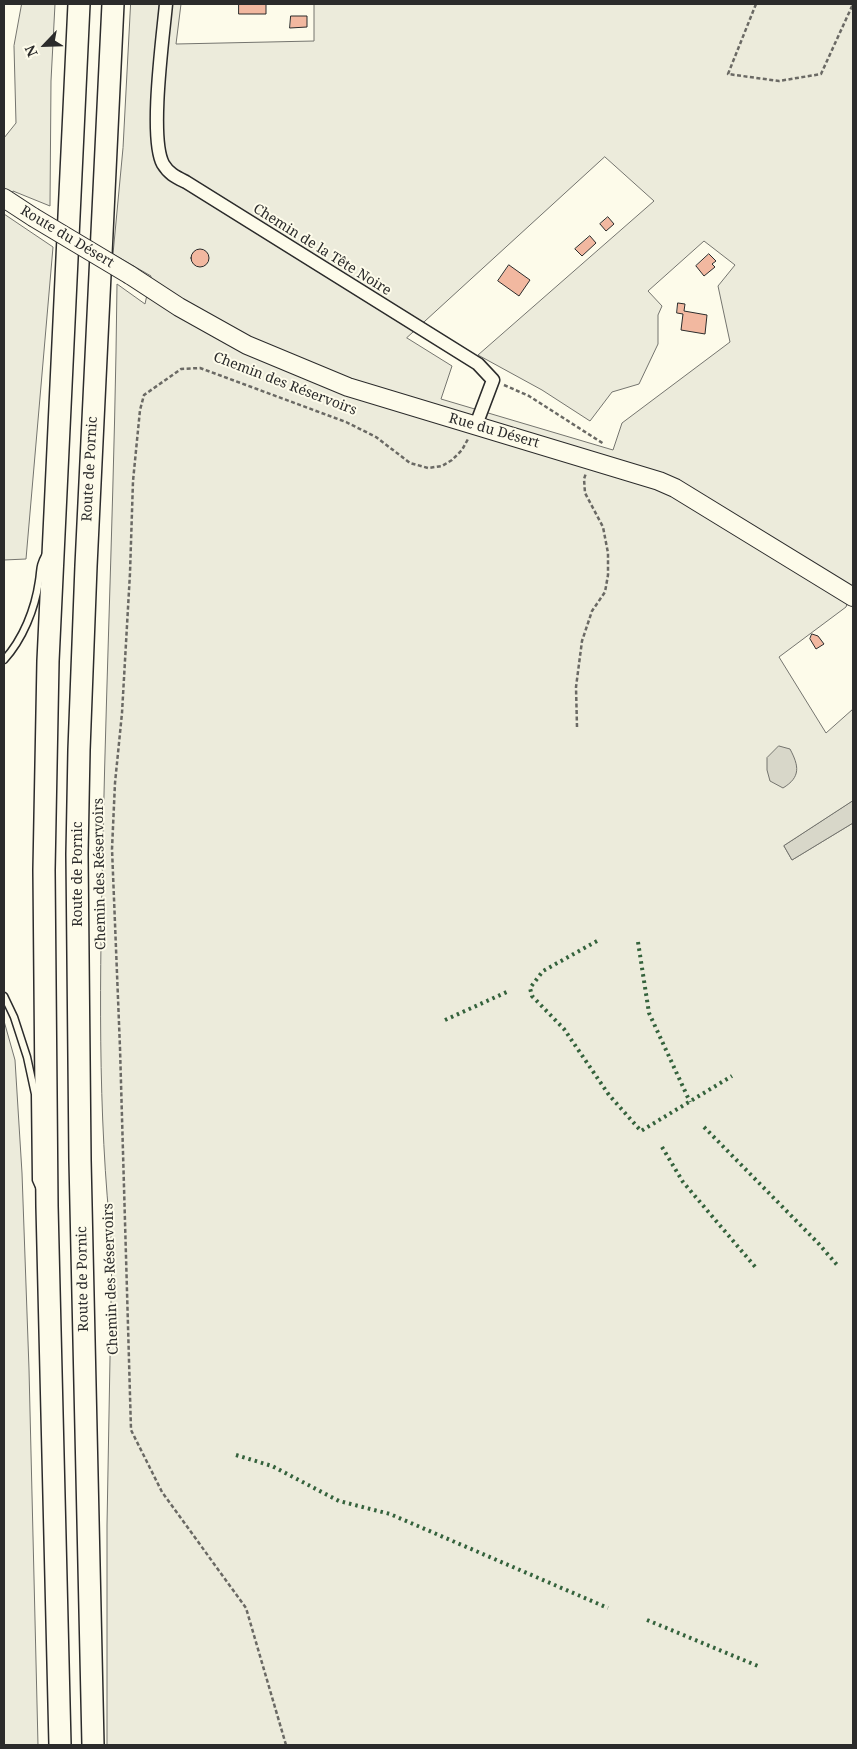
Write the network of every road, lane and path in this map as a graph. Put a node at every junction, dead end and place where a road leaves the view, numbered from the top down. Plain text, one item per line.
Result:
1 (79, 4) edge
2 (113, 4) edge
3 (166, 4) edge
4 (756, 4) edge
5 (853, 4) edge
6 (4, 198) edge
7 (130, 275) joint
8 (493, 380) junction
9 (476, 425) junction
10 (604, 444) dead end
11 (590, 460) junction
12 (54, 540) junction
13 (853, 597) edge
14 (4, 660) edge
15 (577, 727) dead end
16 (4, 996) edge
17 (48, 1206) junction
18 (60, 1745) edge
19 (93, 1745) edge
20 (286, 1745) edge

1 - 12 highway
2 - 19 highway, Route de Pornic
3 - 8 street, Chemin de la Tête Noire
4 - 5 path
6 - 7 street, Route du Désert, bridge
7 - 9 street, Rue du Désert
8 - 9 street
8 - 10 path
9 - 11 street, Rue du Désert
9 - 20 path, Chemin des Réservoirs
11 - 13 street, Rue du Désert
11 - 15 path
12 - 14 lane
12 - 17 highway
16 - 17 lane
17 - 18 highway

